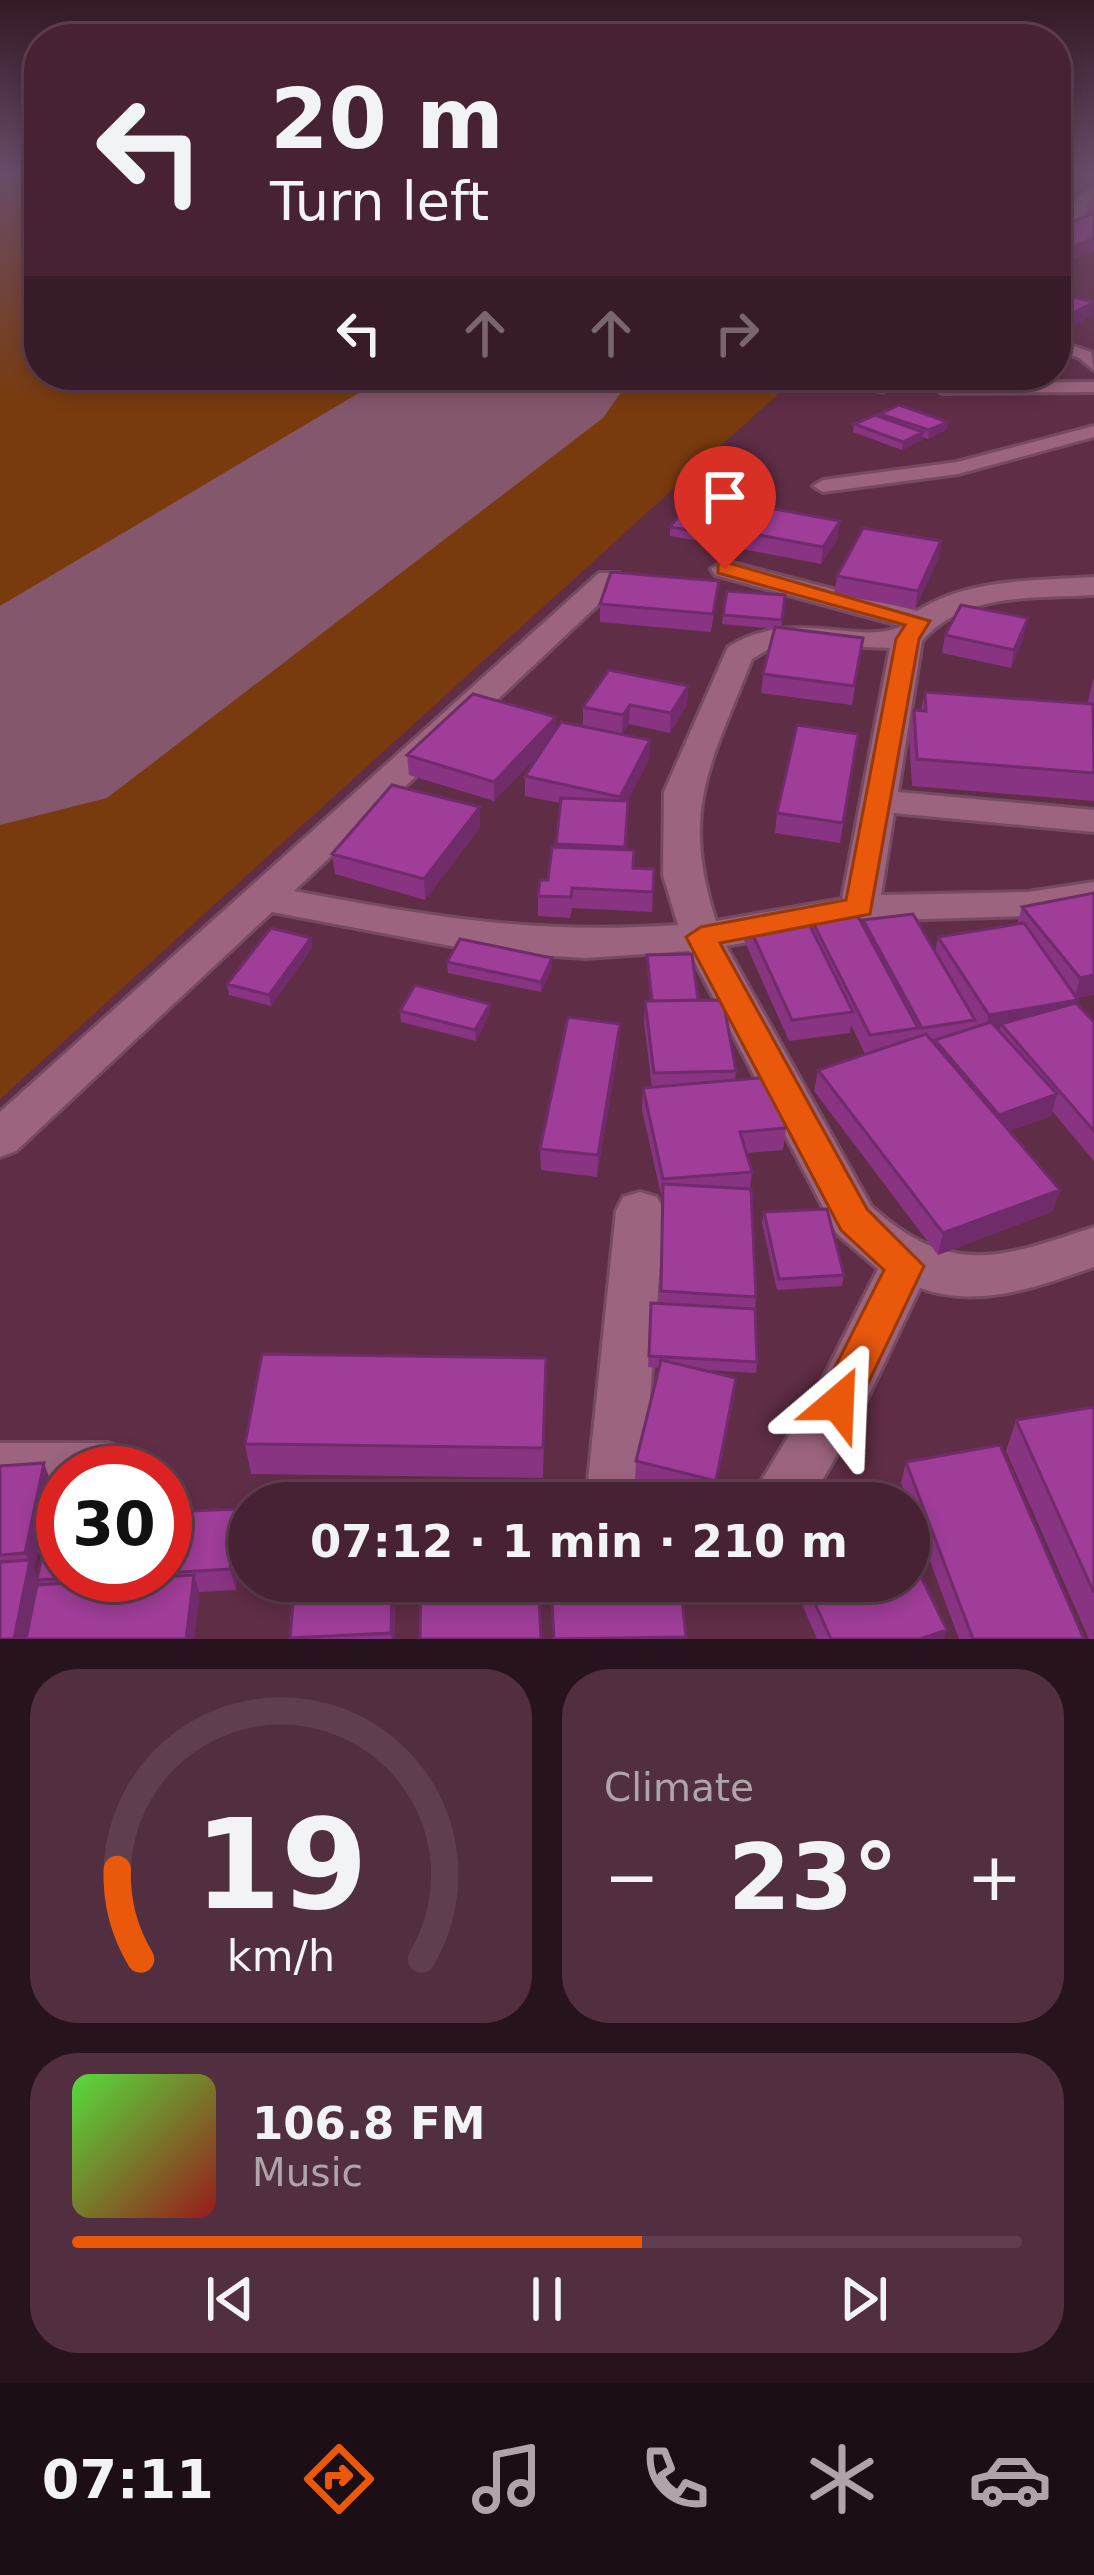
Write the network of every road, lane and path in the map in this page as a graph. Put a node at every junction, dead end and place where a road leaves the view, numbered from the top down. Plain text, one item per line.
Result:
1 (1094, 430) edge
2 (823, 486) dead end
3 (725, 569) dead end
4 (609, 579) edge
5 (1094, 586) edge
6 (913, 630) junction
7 (875, 801) junction
8 (1094, 821) edge
9 (1094, 894) edge
10 (264, 898) junction
11 (860, 908) junction
12 (701, 937) junction
13 (0, 1139) edge
14 (640, 1211) dead end
15 (1094, 1247) edge
16 (905, 1266) junction
17 (0, 1469) edge
18 (36, 1469) edge
19 (617, 1482) edge
20 (790, 1482) edge

1 - 2 lane
3 - 6 street
4 - 10 street
5 - 6 street
6 - 7 street
6 - 12 street
7 - 8 street
7 - 11 street
9 - 11 street
10 - 12 street
10 - 13 street
11 - 12 street
12 - 16 street
14 - 19 street
15 - 16 street
16 - 20 street
17 - 18 street

